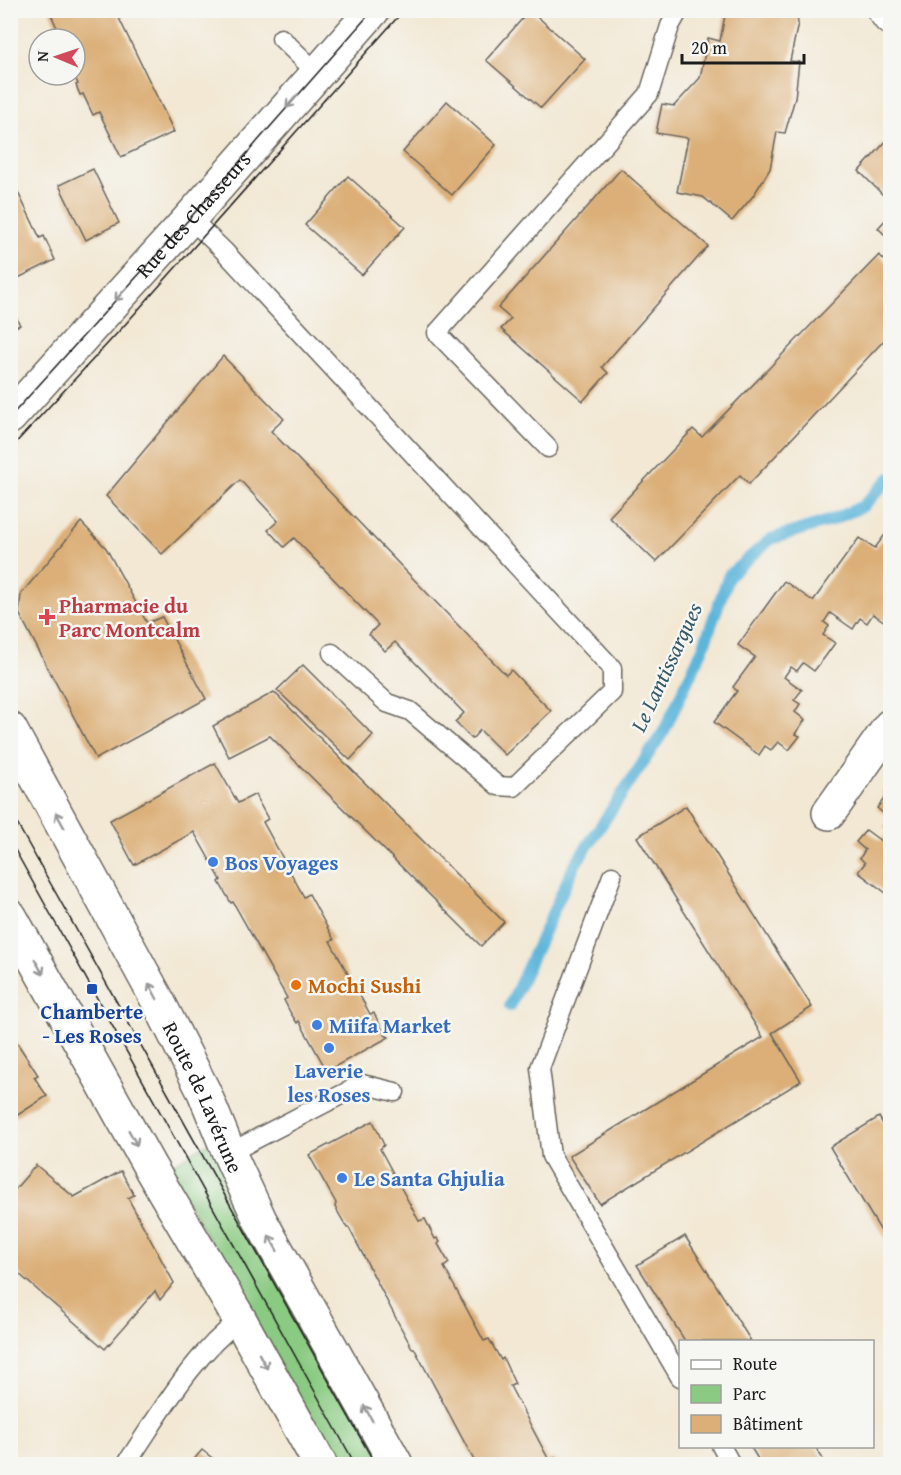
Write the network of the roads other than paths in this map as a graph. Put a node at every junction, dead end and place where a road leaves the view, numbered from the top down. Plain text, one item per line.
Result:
1 (373, 10) edge
2 (679, 10) edge
3 (884, 10) edge
4 (891, 18) edge
5 (281, 38) dead end
6 (317, 73) junction
7 (190, 218) junction
8 (10, 417) edge
9 (548, 448) dead end
10 (333, 653) dead end
11 (891, 726) edge
12 (10, 729) edge
13 (830, 813) dead end
14 (612, 876) dead end
15 (10, 916) edge
16 (395, 1092) dead end
17 (229, 1152) junction
18 (240, 1320) junction
19 (679, 1374) edge
20 (722, 1448) edge
21 (126, 1464) edge
22 (320, 1464) edge
23 (396, 1464) edge
24 (732, 1464) edge

1 - 6 street, Rue des Chasseurs
2 - 9 lane
3 - 4 street
5 - 6 lane
6 -> 7 street, Rue des Chasseurs
7 -> 8 street, Rue des Chasseurs
7 - 10 lane
11 - 13 street
17 -> 12 street, Route de Lavérune
14 - 19 lane
15 -> 18 street
16 - 17 lane
23 -> 17 street, Route de Lavérune
18 - 21 lane
18 -> 22 street
20 - 24 lane

